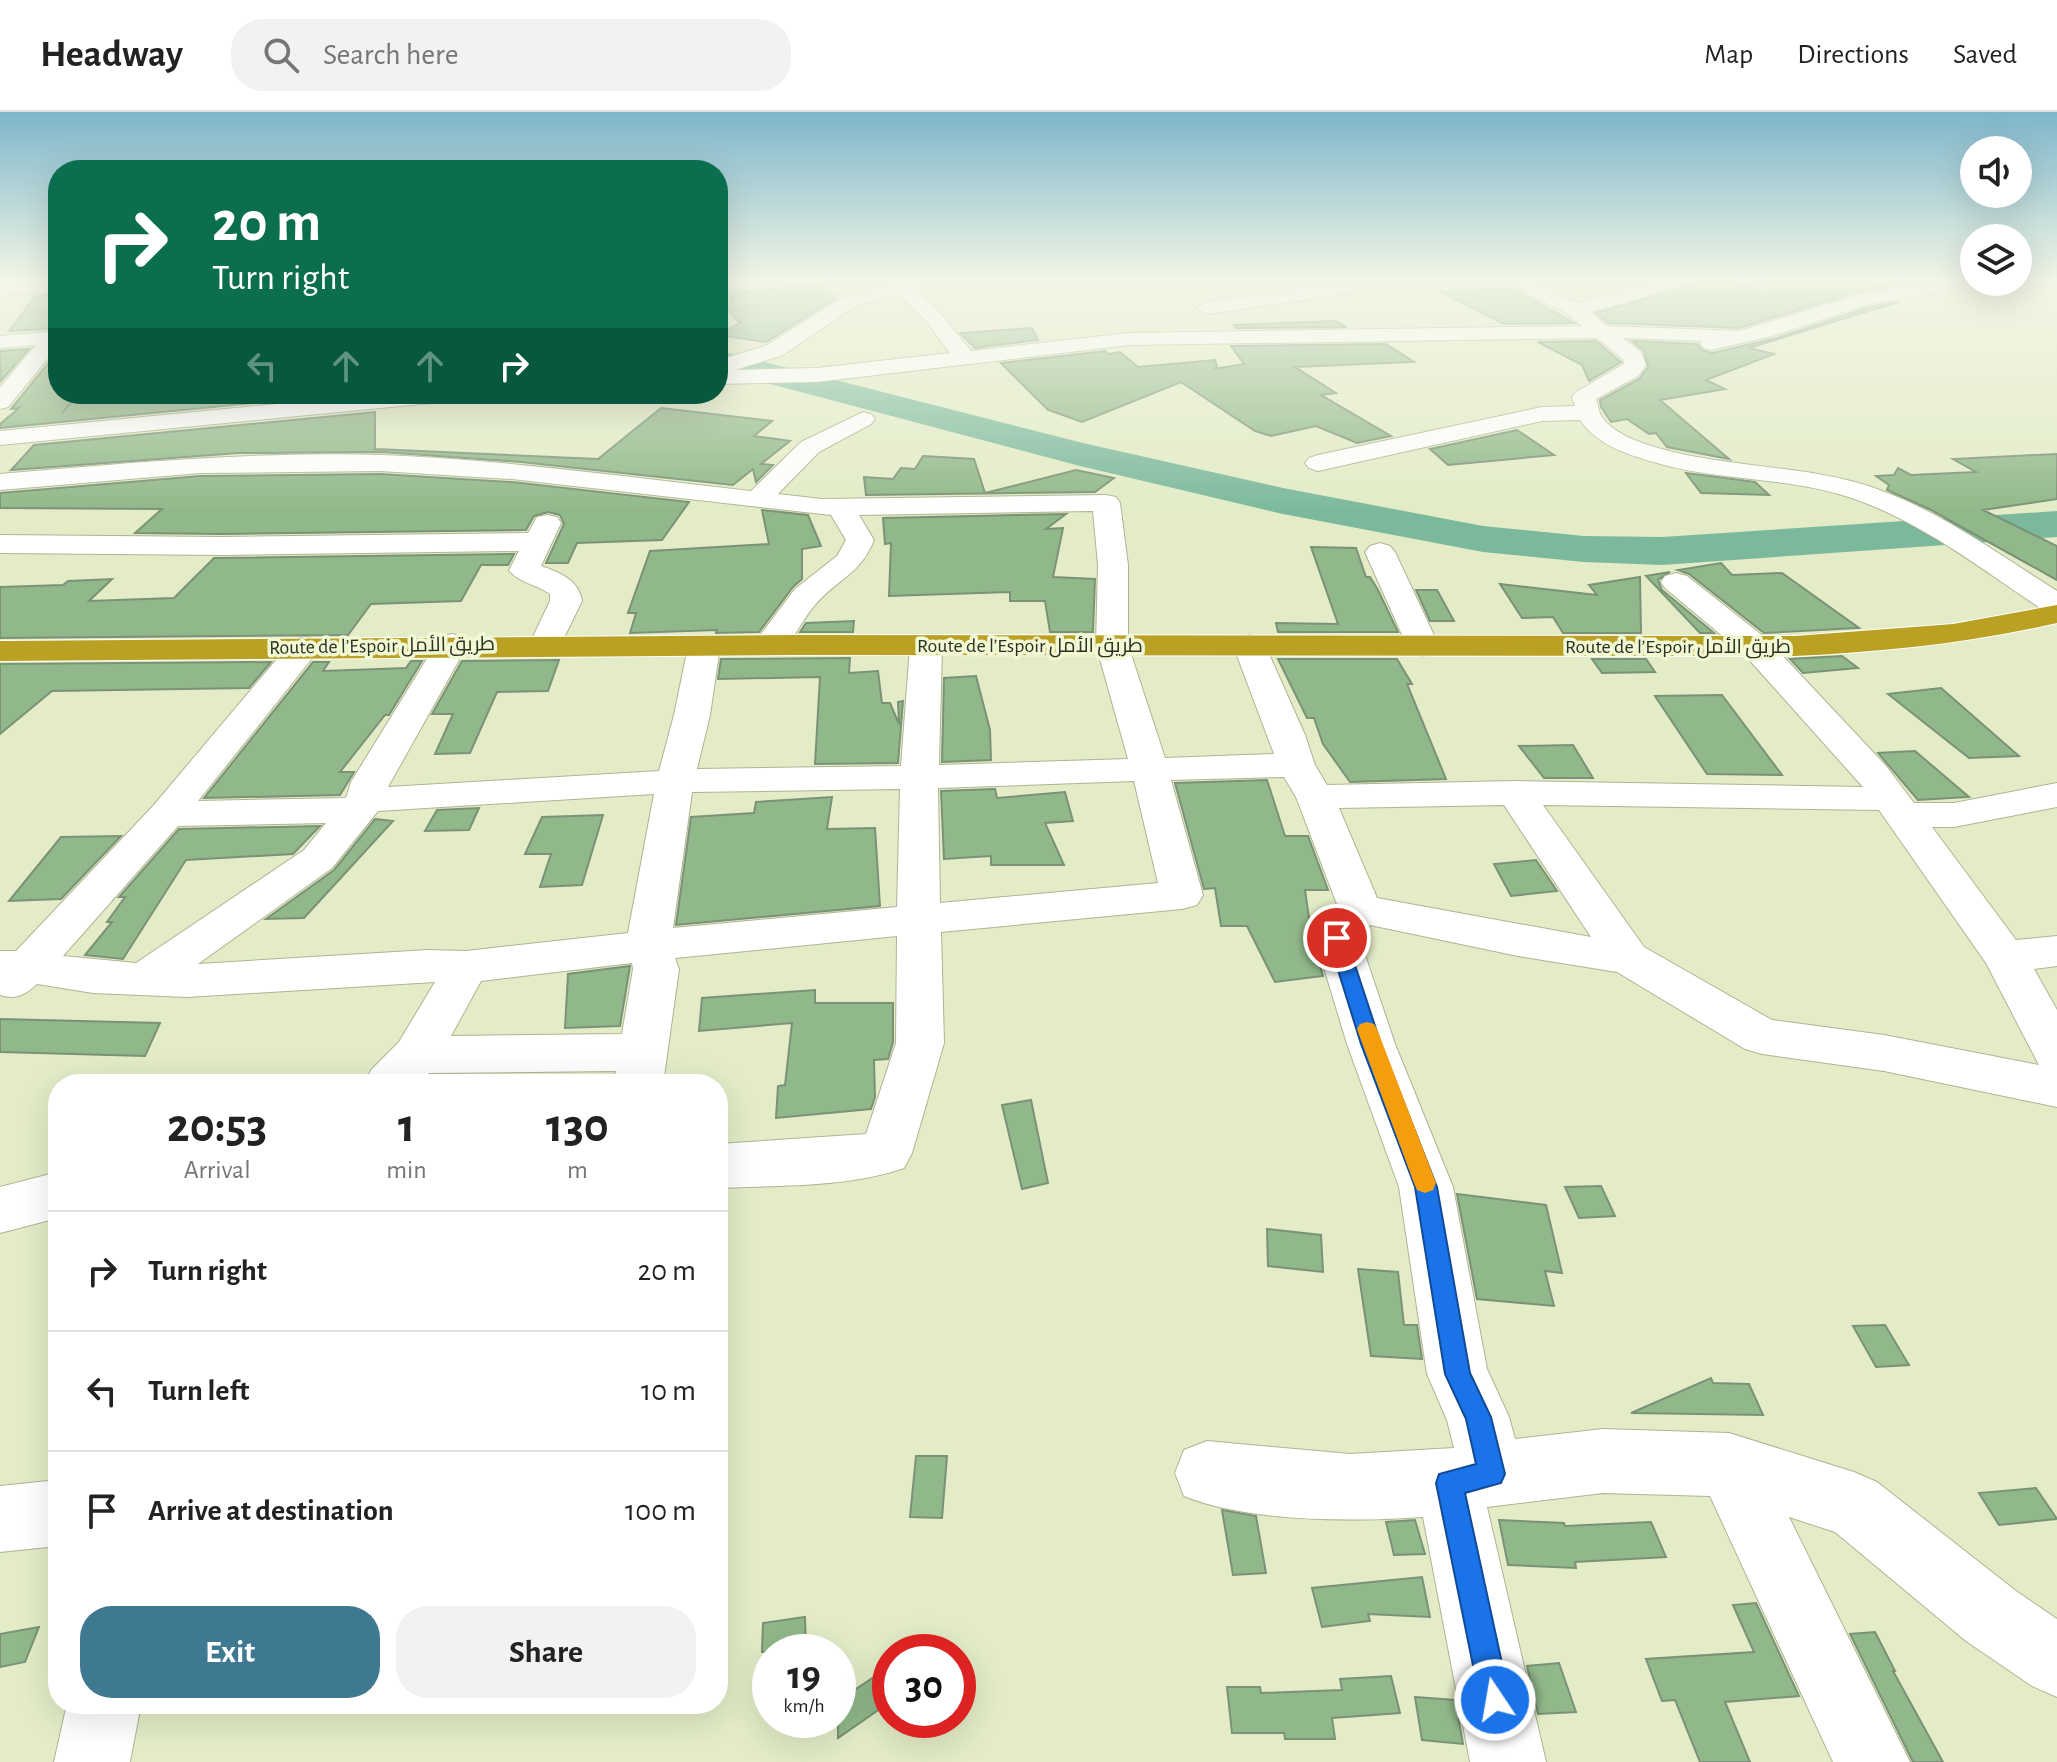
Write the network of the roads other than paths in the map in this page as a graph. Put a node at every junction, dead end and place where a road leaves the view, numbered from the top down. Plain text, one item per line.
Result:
1 (38, 357) edge
2 (752, 357) edge
3 (956, 357) edge
4 (1636, 357) edge
5 (728, 364) edge
6 (728, 377) edge
7 (4, 395) edge
8 (138, 404) edge
9 (350, 404) edge
10 (1585, 413) junction
11 (863, 419) dead end
12 (114, 427) junction
13 (0, 438) edge
14 (1318, 463) dead end
15 (88, 474) junction
16 (0, 482) edge
17 (757, 500) junction
18 (841, 508) junction
19 (0, 544) edge
20 (1380, 552) dead end
21 (1676, 582) dead end
22 (2057, 605) edge
23 (2057, 614) edge
24 (452, 644) junction
25 (545, 645) junction
26 (1112, 645) junction
27 (1249, 645) junction
28 (768, 646) junction
29 (1423, 646) junction
30 (305, 647) junction
31 (704, 647) junction
32 (926, 647) junction
33 (1756, 647) junction
34 (0, 651) edge
35 (1150, 771) junction
36 (921, 777) junction
37 (675, 781) junction
38 (1306, 781) junction
39 (1515, 793) junction
40 (2057, 795) edge
41 (362, 805) junction
42 (1898, 807) junction
43 (167, 814) junction
44 (1360, 909) junction
45 (917, 918) junction
46 (648, 946) junction
47 (2057, 951) edge
48 (2005, 957) junction
49 (1628, 958) junction
50 (466, 967) junction
51 (9, 975) edge
52 (145, 979) junction
53 (2057, 1054) edge
54 (639, 1068) edge
55 (402, 1069) edge
56 (2057, 1088) edge
57 (728, 1166) edge
58 (48, 1198) edge
59 (0, 1210) edge
60 (1729, 1465) junction
61 (1207, 1473) dead end
62 (1470, 1478) junction
63 (48, 1514) edge
64 (0, 1519) edge
65 (2057, 1661) edge
66 (102, 1714) edge
67 (92, 1762) edge
68 (1508, 1762) edge
69 (1872, 1762) edge

1 - 7 street
2 - 5 street
3 - 6 street
4 - 10 street
8 - 12 street
9 - 12 street
10 - 14 street
10 - 22 street
11 - 17 street
12 - 13 street
12 - 15 street
15 - 16 street
15 - 17 street
17 - 18 street
18 - 26 street
18 - 28 street
19 - 25 street
20 - 29 street
21 - 33 street
23 - 33 highway, Route de l’Espoir طريق الأمل
24 - 25 highway, Route de l’Espoir طريق الأمل
24 - 30 highway, Route de l’Espoir طريق الأمل
24 - 41 street
25 - 31 highway, Route de l’Espoir طريق الأمل
26 - 27 highway, Route de l’Espoir طريق الأمل
26 - 32 highway, Route de l’Espoir طريق الأمل
26 - 35 street
27 - 29 highway, Route de l’Espoir طريق الأمل
27 - 38 street
28 - 31 highway, Route de l’Espoir طريق الأمل
28 - 32 highway, Route de l’Espoir طريق الأمل
29 - 33 highway, Route de l’Espoir طريق الأمل
30 - 34 highway, Route de l’Espoir طريق الأمل
30 - 43 street
31 - 37 street
32 - 36 street
33 - 42 street
35 - 36 street
35 - 38 street
35 - 45 street
36 - 37 street
36 - 45 street
37 - 41 street
37 - 46 street
38 - 39 street
38 - 44 street
39 - 42 street
39 - 49 street
40 - 42 street
41 - 43 street
41 - 52 street
42 - 48 street
43 - 51 street
44 - 49 street
44 - 62 street
45 - 46 street
45 - 57 street
46 - 50 street
46 - 54 street
47 - 48 street
48 - 53 street
49 - 56 street
50 - 52 street
50 - 55 street
51 - 52 street
54 - 55 street
58 - 59 street
60 - 62 street
60 - 65 street
60 - 69 street
61 - 62 street
62 - 68 street
63 - 64 street
66 - 67 street

